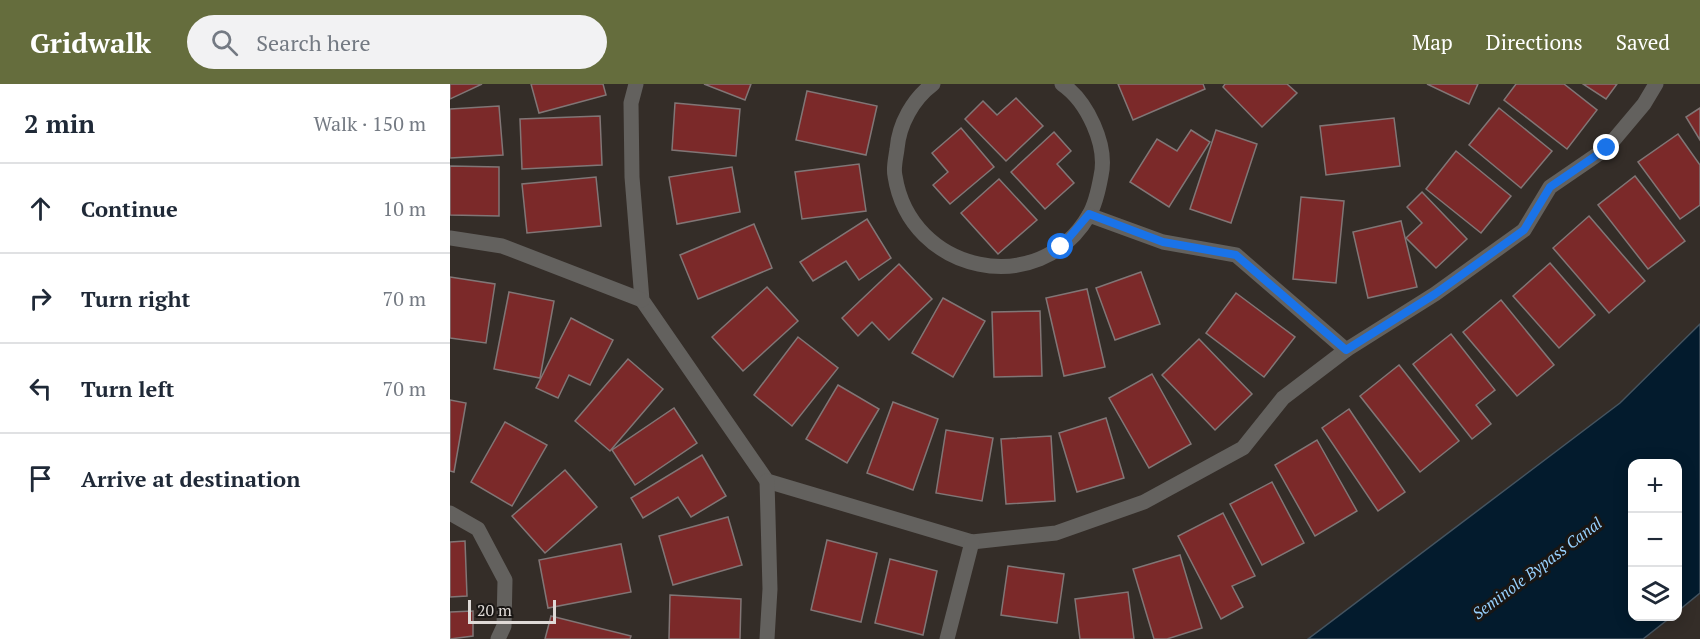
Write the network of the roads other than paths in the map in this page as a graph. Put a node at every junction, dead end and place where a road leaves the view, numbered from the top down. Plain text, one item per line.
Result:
1 (636, 84) edge
2 (933, 84) edge
3 (1062, 84) edge
4 (1656, 84) edge
5 (1089, 214) junction
6 (450, 238) edge
7 (642, 300) junction
8 (1346, 350) junction
9 (767, 481) junction
10 (450, 513) edge
11 (972, 542) junction
12 (498, 639) edge
13 (767, 639) edge
14 (947, 639) edge

1 - 7 street
2 - 5 street
3 - 5 street
4 - 8 street
5 - 8 street
6 - 7 street
7 - 9 street
8 - 11 street
9 - 11 street
9 - 13 street
10 - 12 street
11 - 14 street

